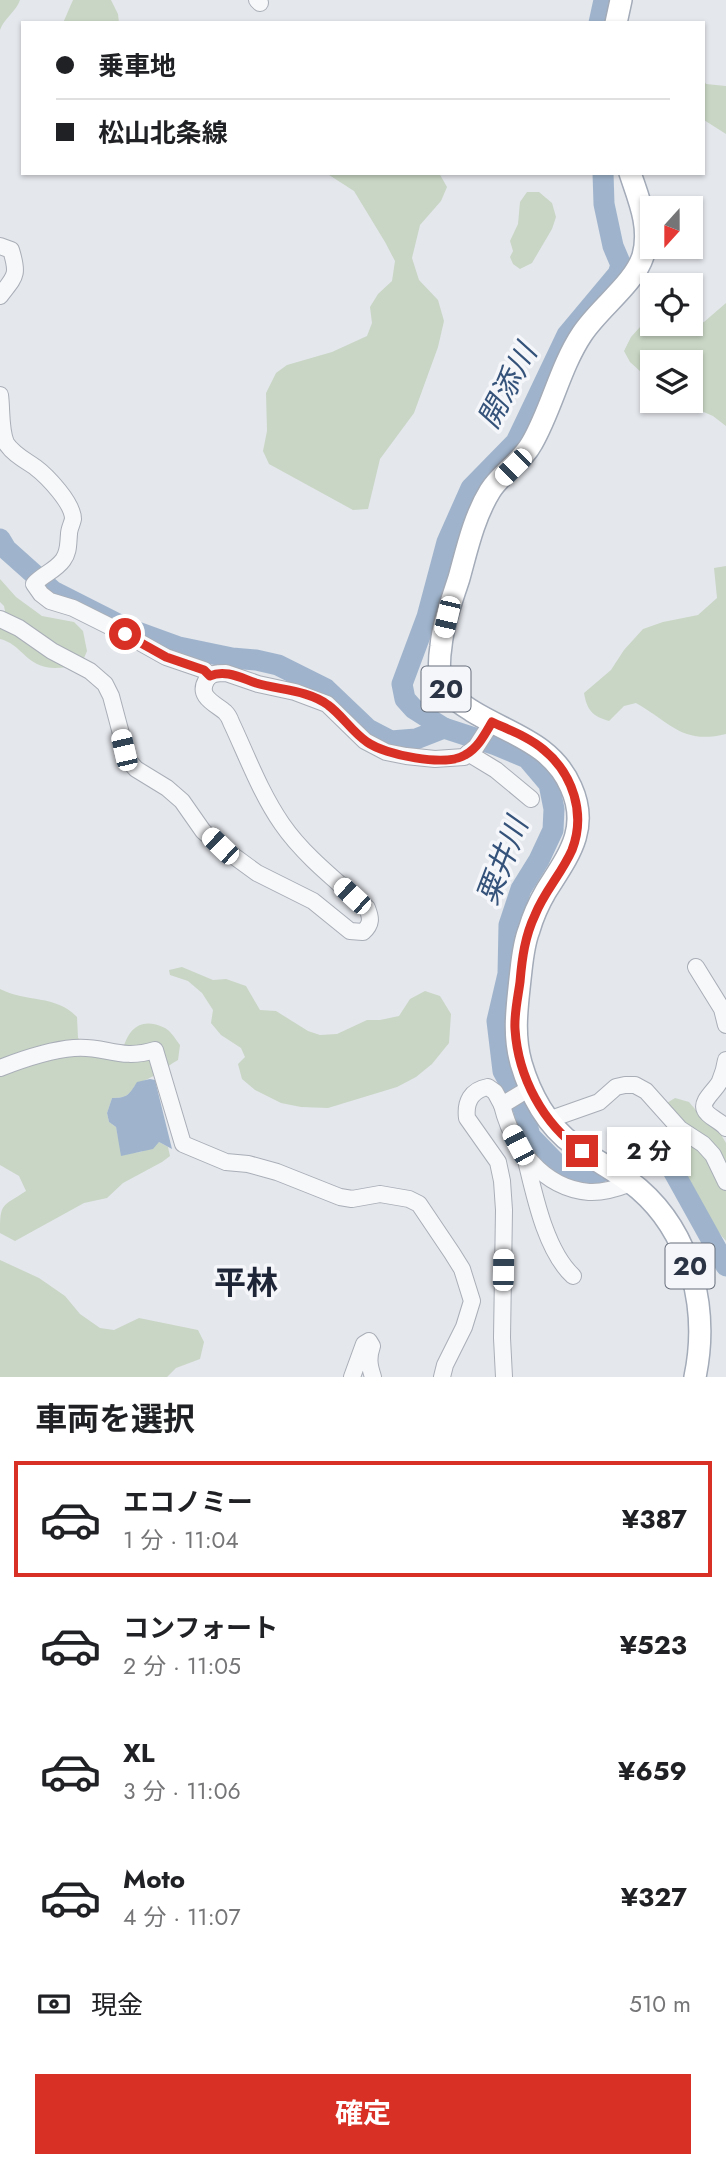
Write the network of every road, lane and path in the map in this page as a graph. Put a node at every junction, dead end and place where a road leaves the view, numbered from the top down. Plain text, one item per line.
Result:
1 (621, 0) edge
2 (616, 21) edge
3 (630, 175) edge
4 (0, 246) edge
5 (0, 296) edge
6 (0, 395) edge
7 (0, 620) edge
8 (210, 676) junction
9 (489, 727) junction
10 (472, 750) junction
11 (531, 799) dead end
12 (696, 967) dead end
13 (726, 1025) edge
14 (726, 1060) edge
15 (0, 1068) edge
16 (526, 1091) junction
17 (504, 1104) junction
18 (548, 1120) junction
19 (726, 1128) edge
20 (525, 1156) junction
21 (627, 1180) junction
22 (726, 1182) edge
23 (573, 1276) dead end
24 (352, 1377) edge
25 (373, 1377) edge
26 (442, 1377) edge
27 (504, 1377) edge
28 (695, 1377) edge

1 - 2 main road
3 - 9 main road, 20
4 - 5 street
6 - 8 street
7 - 8 street
8 - 10 street
9 - 10 street
9 - 16 main road, 20
10 - 11 street
12 - 13 street
14 - 19 street
15 - 26 street
16 - 17 street
16 - 18 main road, 20
17 - 20 street
17 - 27 street
18 - 21 main road, 20
18 - 22 street
20 - 21 street
20 - 23 street
21 - 28 main road, 20
24 - 25 street

